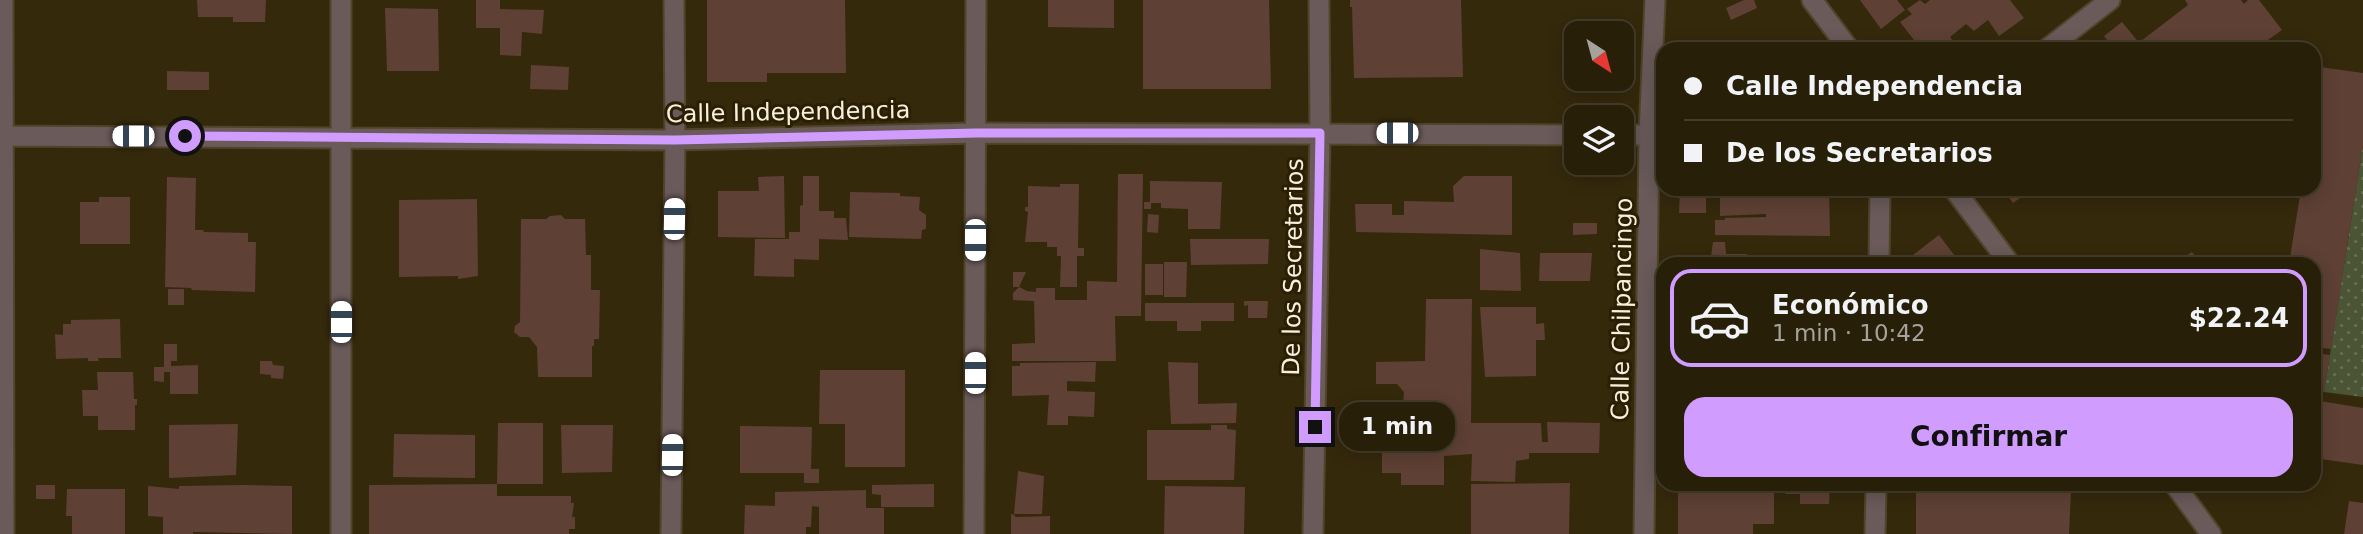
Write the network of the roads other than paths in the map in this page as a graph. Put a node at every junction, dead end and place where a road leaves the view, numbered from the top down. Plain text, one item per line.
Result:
1 (3, 0) edge
2 (341, 0) edge
3 (674, 0) edge
4 (976, 0) edge
5 (1319, 0) edge
6 (1655, 0) edge
7 (1812, 0) edge
8 (2110, 0) edge
9 (1844, 42) edge
10 (2056, 42) edge
11 (976, 133) junction
12 (1320, 133) junction
13 (1564, 135) edge
14 (1634, 135) edge
15 (1656, 135) edge
16 (1, 136) edge
17 (341, 137) junction
18 (675, 140) junction
19 (1880, 196) edge
20 (1959, 196) edge
21 (1879, 257) edge
22 (2005, 257) edge
23 (1876, 491) edge
24 (2179, 491) edge
25 (4, 534) edge
26 (341, 534) edge
27 (671, 534) edge
28 (974, 534) edge
29 (1313, 534) edge
30 (1644, 534) edge
31 (1875, 534) edge
32 (2211, 534) edge

1 - 16 street
2 - 17 street
3 - 18 street
4 - 11 street
5 - 12 street, De los Secretarios
6 - 15 street, Calle Chilpancingo
7 - 9 street
8 - 10 street
11 - 12 street, Calle Independencia
11 - 18 street, Calle Independencia
11 - 28 street
12 - 13 street, Calle Independencia
12 - 29 street, De los Secretarios
14 - 15 street
15 - 30 street, Calle Chilpancingo
16 - 17 street, Calle Independencia
16 - 25 street
17 - 18 street, Calle Independencia
17 - 26 street
18 - 27 street
19 - 21 street
20 - 22 street
23 - 31 street
24 - 32 street

